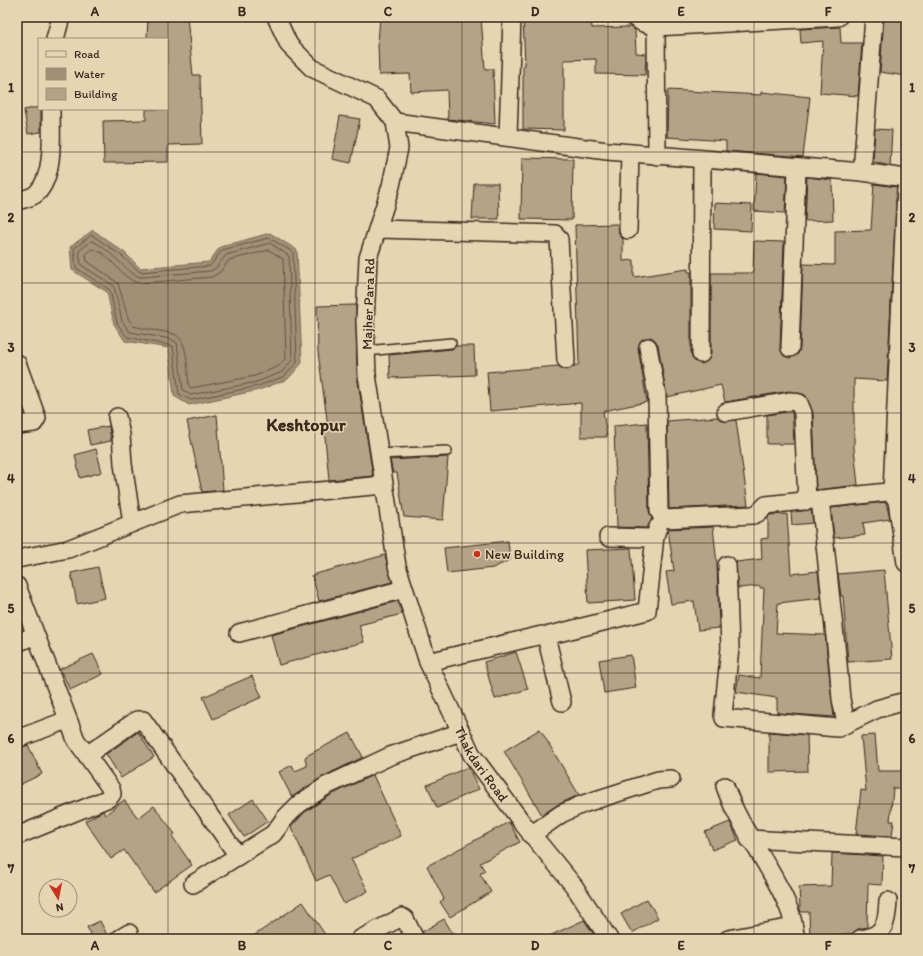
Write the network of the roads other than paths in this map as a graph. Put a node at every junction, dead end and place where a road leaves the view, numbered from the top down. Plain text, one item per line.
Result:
1 (61, 17) edge
2 (276, 17) edge
3 (512, 17) edge
4 (633, 17) edge
5 (838, 17) edge
6 (874, 17) edge
7 (656, 27) junction
8 (54, 38) edge
9 (51, 110) edge
10 (395, 122) junction
11 (508, 136) junction
12 (630, 153) junction
13 (657, 156) junction
14 (702, 160) junction
15 (797, 168) junction
16 (862, 172) junction
17 (906, 178) edge
18 (906, 189) edge
19 (17, 201) edge
20 (378, 229) junction
21 (628, 230) dead end
22 (903, 306) edge
23 (451, 343) dead end
24 (648, 347) dead end
25 (790, 348) dead end
26 (366, 351) junction
27 (701, 354) dead end
28 (566, 360) dead end
29 (17, 363) edge
30 (726, 412) dead end
31 (117, 417) dead end
32 (17, 425) edge
33 (447, 451) dead end
34 (378, 454) junction
35 (384, 485) junction
36 (899, 491) edge
37 (813, 500) junction
38 (660, 515) junction
39 (132, 523) junction
40 (655, 536) junction
41 (608, 537) dead end
42 (17, 559) edge
43 (906, 563) edge
44 (727, 565) dead end
45 (397, 566) joint
46 (17, 586) edge
47 (404, 589) junction
48 (239, 633) dead end
49 (35, 635) junction
50 (546, 636) junction
51 (17, 643) edge
52 (428, 662) junction
53 (906, 701) edge
54 (562, 702) dead end
55 (67, 720) junction
56 (846, 724) junction
57 (461, 732) junction
58 (17, 739) edge
59 (87, 755) junction
60 (671, 779) dead end
61 (724, 786) dead end
62 (531, 835) junction
63 (17, 836) edge
64 (749, 838) junction
65 (906, 847) edge
66 (238, 856) junction
67 (193, 884) dead end
68 (888, 901) dead end
69 (795, 933) edge
70 (360, 939) edge
71 (415, 939) edge
72 (609, 939) edge
73 (728, 939) edge
74 (860, 939) edge

1 - 8 street
2 - 10 street, Majher Para Rd
3 - 11 street
4 - 7 street
5 - 7 street
6 - 16 street
7 - 13 street
9 - 19 street
10 - 11 street
10 - 20 street, Majher Para Rd
11 - 12 street
12 - 13 street
12 - 21 street
13 - 14 street
14 - 15 street
14 - 27 street
15 - 16 street
15 - 25 street
16 - 17 street
18 - 22 street
20 - 26 street, Majher Para Rd
20 - 28 street
22 - 36 street
23 - 26 lane
24 - 38 street
26 - 34 street, Majher Para Rd
29 - 32 street
30 - 37 street
31 - 39 street
33 - 34 lane
34 - 35 street, Majher Para Rd
35 - 39 street
35 - 45 street, Majher Para Rd
36 - 37 street
36 - 43 street
37 - 38 street
37 - 56 street
38 - 40 street
39 - 42 street
40 - 41 street
40 - 50 street
44 - 56 street
45 - 47 street, Thakdari Road
46 - 49 street
47 - 48 street
47 - 52 street, Thakdari Road
49 - 51 street
49 - 55 street
50 - 52 street
50 - 54 street
52 - 57 street, Thakdari Road
53 - 56 street
55 - 58 street
55 - 59 street
57 - 62 street, Thakdari Road
57 - 66 street
59 - 63 street
59 - 66 street
60 - 62 street
61 - 64 street
62 - 72 street, Thakdari Road
64 - 65 street
64 - 69 street
66 - 67 street
68 - 74 street
69 - 73 street
70 - 71 street

